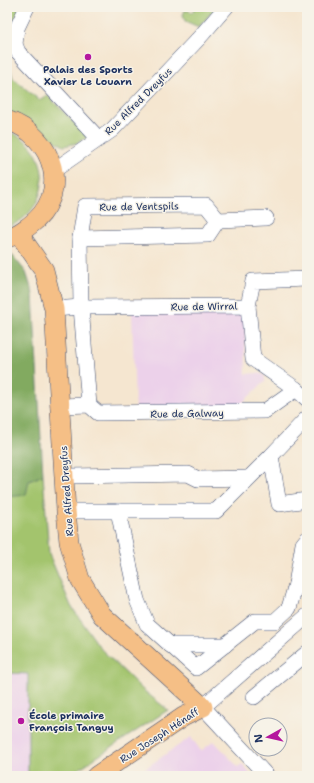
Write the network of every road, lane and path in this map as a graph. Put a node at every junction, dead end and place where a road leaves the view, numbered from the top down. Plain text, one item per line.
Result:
1 (27, 7) edge
2 (226, 7) edge
3 (236, 7) edge
4 (199, 38) junction
5 (7, 120) edge
6 (99, 139) junction
7 (53, 171) junction
8 (266, 218) dead end
9 (218, 220) junction
10 (13, 236) edge
11 (80, 238) junction
12 (307, 279) edge
13 (248, 306) junction
14 (81, 307) junction
15 (54, 309) junction
16 (302, 394) edge
17 (89, 405) junction
18 (61, 406) junction
19 (307, 418) edge
20 (271, 456) junction
21 (71, 476) dead end
22 (248, 478) junction
23 (307, 500) edge
24 (66, 510) junction
25 (118, 511) junction
26 (307, 539) edge
27 (302, 579) edge
28 (307, 616) edge
29 (146, 624) junction
30 (130, 640) junction
31 (170, 645) junction
32 (225, 645) junction
33 (307, 653) edge
34 (254, 697) dead end
35 (203, 707) junction
36 (96, 776) edge
37 (267, 776) edge

1 - 6 street
2 - 4 street, Rue Alfred Dreyfus
3 - 4 street, Rue Alfred Dreyfus
4 - 6 street, Rue Alfred Dreyfus
5 - 7 main road
6 - 7 street, Rue Alfred Dreyfus
7 - 10 main road
8 - 9 street
9 - 11 street
9 - 11 street, Rue de Ventspils
10 - 15 main road, Rue Alfred Dreyfus
11 - 14 street, Rue de Ventspils
12 - 13 street
13 - 14 street, Rue de Wirral
13 - 16 street, Rue de Wirral
14 - 15 street, Rue de Wirral
14 - 17 street, Rue de Ventspils
15 - 18 main road, Rue Alfred Dreyfus
16 - 17 street, Rue de Galway
17 - 18 street, Rue de Galway
18 - 24 main road, Rue Alfred Dreyfus
19 - 20 street
20 - 22 street
20 - 23 street
21 - 22 street
22 - 25 street
24 - 25 street
24 - 30 main road, Rue Alfred Dreyfus
25 - 29 street
26 - 27 street
27 - 32 street
28 - 35 street
29 - 30 street
29 - 31 street
30 - 35 main road, Rue Alfred Dreyfus
31 - 32 street
31 - 32 street
33 - 34 street
35 - 36 main road, Rue Joseph Hénaff
35 - 37 street

